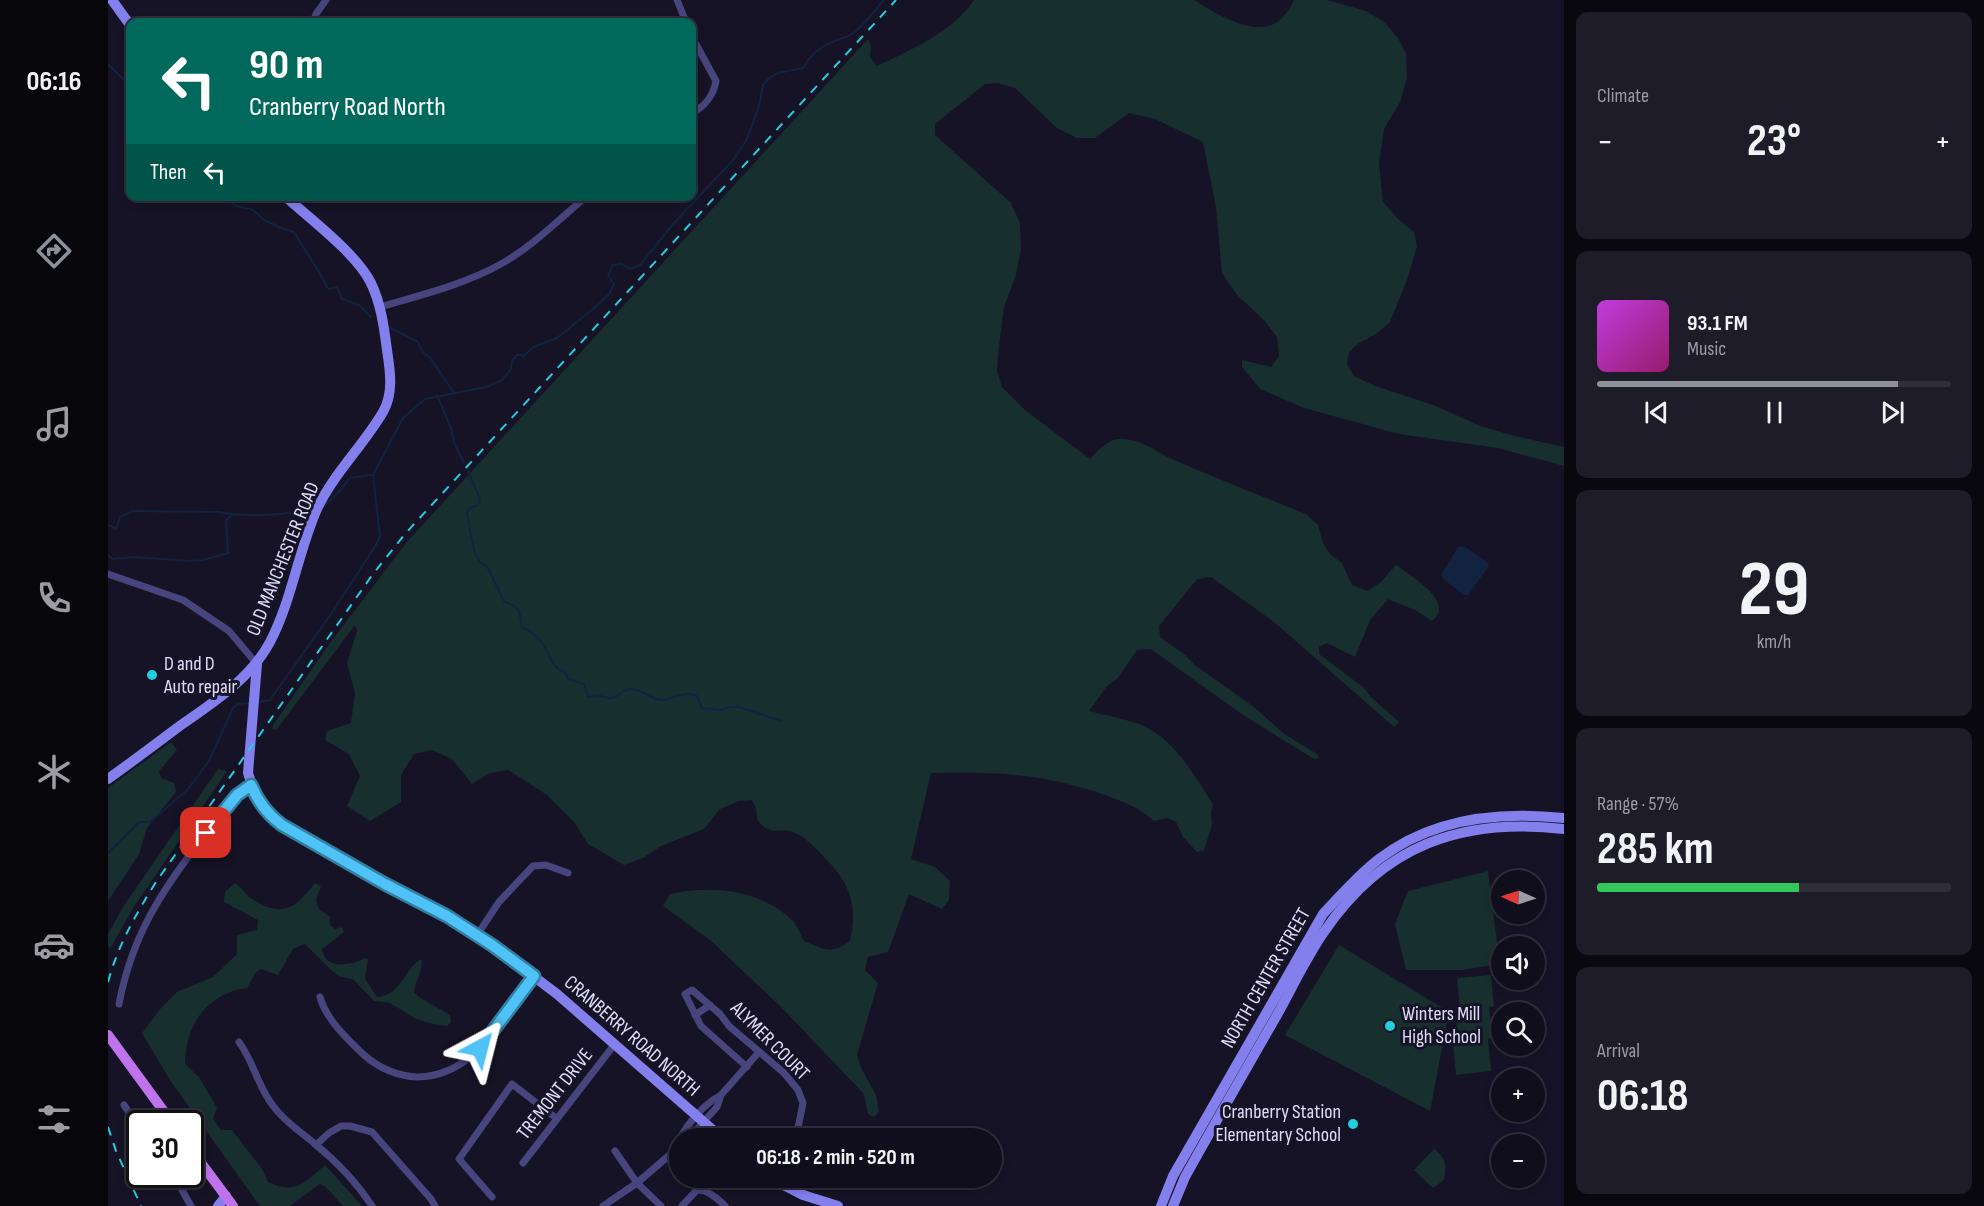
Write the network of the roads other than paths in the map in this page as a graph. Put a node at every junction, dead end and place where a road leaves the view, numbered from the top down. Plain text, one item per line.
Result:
1 (112, 0) edge
2 (326, 0) edge
3 (677, 0) edge
4 (314, 18) edge
5 (684, 18) edge
6 (126, 20) edge
7 (696, 44) edge
8 (696, 110) edge
9 (290, 201) edge
10 (581, 201) edge
11 (380, 307) junction
12 (108, 574) edge
13 (257, 664) junction
14 (108, 779) edge
15 (251, 785) junction
16 (1564, 818) edge
17 (1564, 829) edge
18 (568, 873) dead end
19 (477, 935) junction
20 (534, 976) junction
21 (320, 997) dead end
22 (119, 1004) dead end
23 (710, 1005) junction
24 (695, 1015) junction
25 (108, 1035) edge
26 (238, 1042) dead end
27 (614, 1045) junction
28 (759, 1052) junction
29 (747, 1067) junction
30 (124, 1105) dead end
31 (127, 1110) edge
32 (163, 1110) edge
33 (556, 1118) junction
34 (700, 1119) junction
35 (691, 1128) edge
36 (695, 1128) edge
37 (710, 1128) edge
38 (798, 1128) edge
39 (316, 1145) junction
40 (615, 1151) dead end
41 (669, 1155) edge
42 (523, 1163) dead end
43 (204, 1167) edge
44 (637, 1182) junction
45 (181, 1188) edge
46 (789, 1188) edge
47 (226, 1196) junction
48 (492, 1197) dead end
49 (191, 1206) edge
50 (218, 1206) edge
51 (233, 1206) edge
52 (372, 1206) edge
53 (435, 1206) edge
54 (603, 1206) edge
55 (661, 1206) edge
56 (682, 1206) edge
57 (725, 1206) edge
58 (838, 1206) edge
59 (1161, 1206) edge
60 (1173, 1206) edge

1 - 6 street
2 - 4 street
3 - 5 street
7 - 8 street
9 - 11 street, OLD MANCHESTER ROAD
10 - 11 street
11 - 13 street, OLD MANCHESTER ROAD
12 - 13 street
13 - 14 street, OLD MANCHESTER ROAD
13 - 15 street, OLD MANCHESTER ROAD
15 - 19 street, CRANBERRY ROAD NORTH
15 - 22 street
16 - 59 street, NORTH CENTER STREET
17 - 60 street, NORTH CENTER STREET
18 - 19 street
19 - 20 street, CRANBERRY ROAD NORTH
20 - 21 street
20 - 27 street, CRANBERRY ROAD NORTH
23 - 24 street, ALYMER COURT
23 - 24 street, ALYMER COURT
23 - 28 street, ALYMER COURT
24 - 29 street, ALYMER COURT
25 - 32 main road
26 - 39 street
27 - 33 street, TREMONT DRIVE
27 - 34 street, CRANBERRY ROAD NORTH
28 - 29 street
28 - 38 street, ALYMER COURT
29 - 34 street
30 - 31 street
33 - 42 street, TREMONT DRIVE
33 - 48 street
34 - 35 street
34 - 36 street
34 - 37 street, CRANBERRY ROAD NORTH
39 - 52 street
39 - 53 street
40 - 44 street
41 - 44 street
43 - 47 main road
44 - 54 street
44 - 55 street
45 - 49 street
46 - 58 street
47 - 50 street
47 - 51 main road
56 - 57 street

